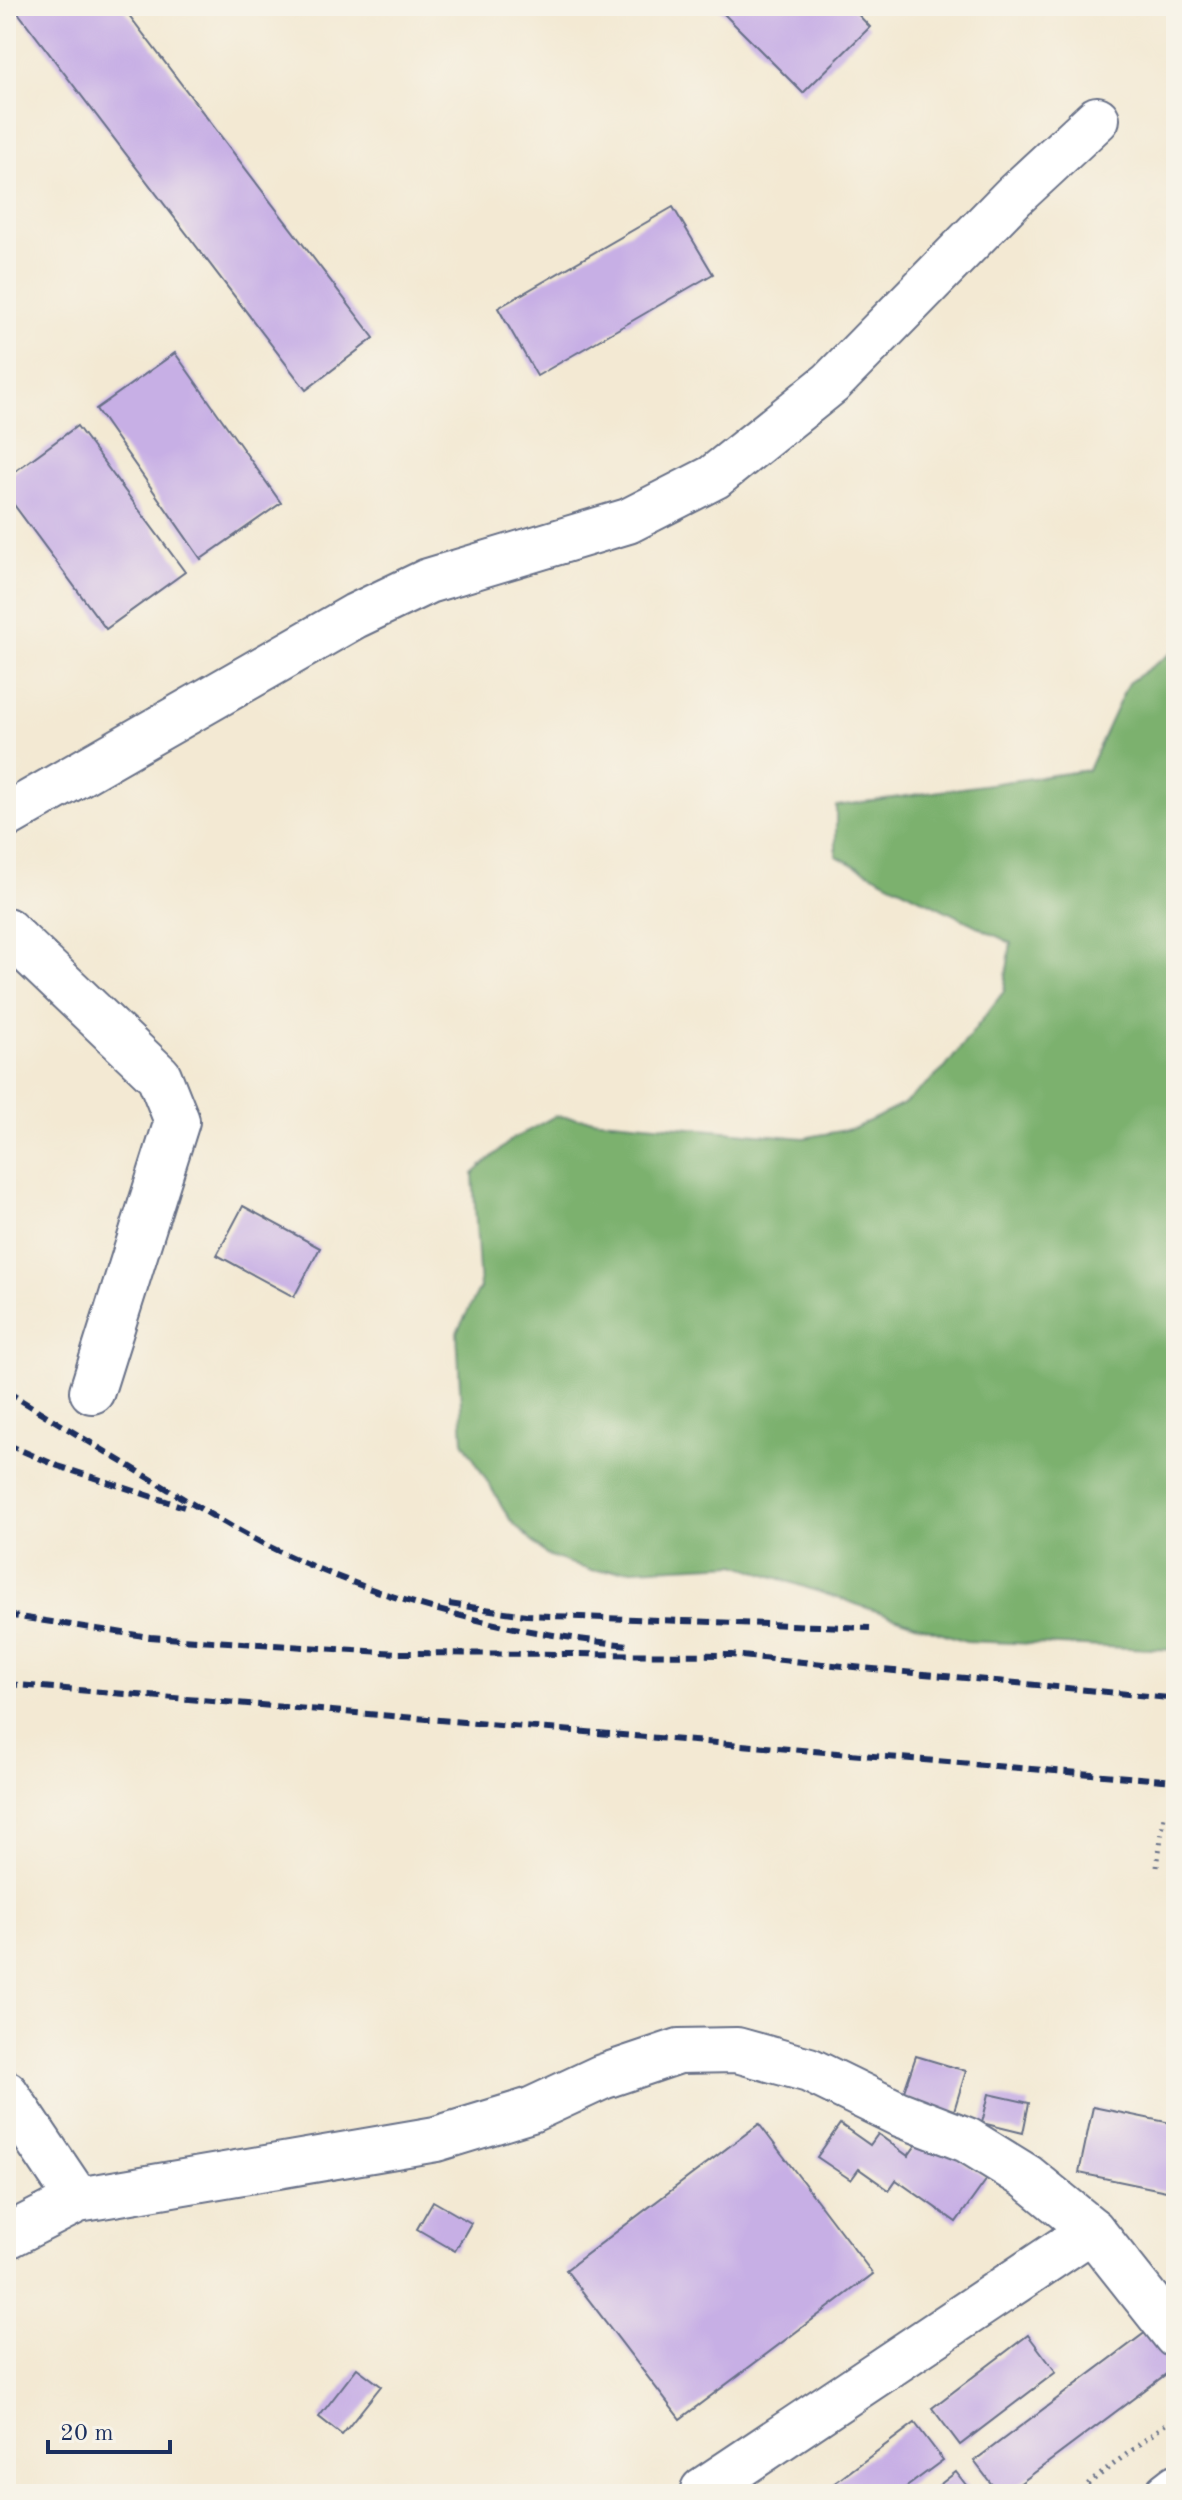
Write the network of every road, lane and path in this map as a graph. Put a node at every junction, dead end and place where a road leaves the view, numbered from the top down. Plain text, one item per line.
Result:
1 (1097, 119) dead end
2 (6, 816) edge
3 (6, 930) edge
4 (92, 1391) dead end
5 (1176, 1816) edge
6 (1157, 1867) dead end
7 (6, 2093) edge
8 (78, 2200) junction
9 (1092, 2230) junction
10 (6, 2237) edge
11 (1176, 2336) edge
12 (1176, 2416) edge
13 (1176, 2487) edge
14 (706, 2494) edge
15 (1075, 2494) edge
16 (1167, 2494) edge

1 - 2 street
3 - 4 street
5 - 6 path
7 - 8 street
8 - 9 street
8 - 10 street
9 - 11 street
9 - 14 street
12 - 15 path
13 - 16 street

